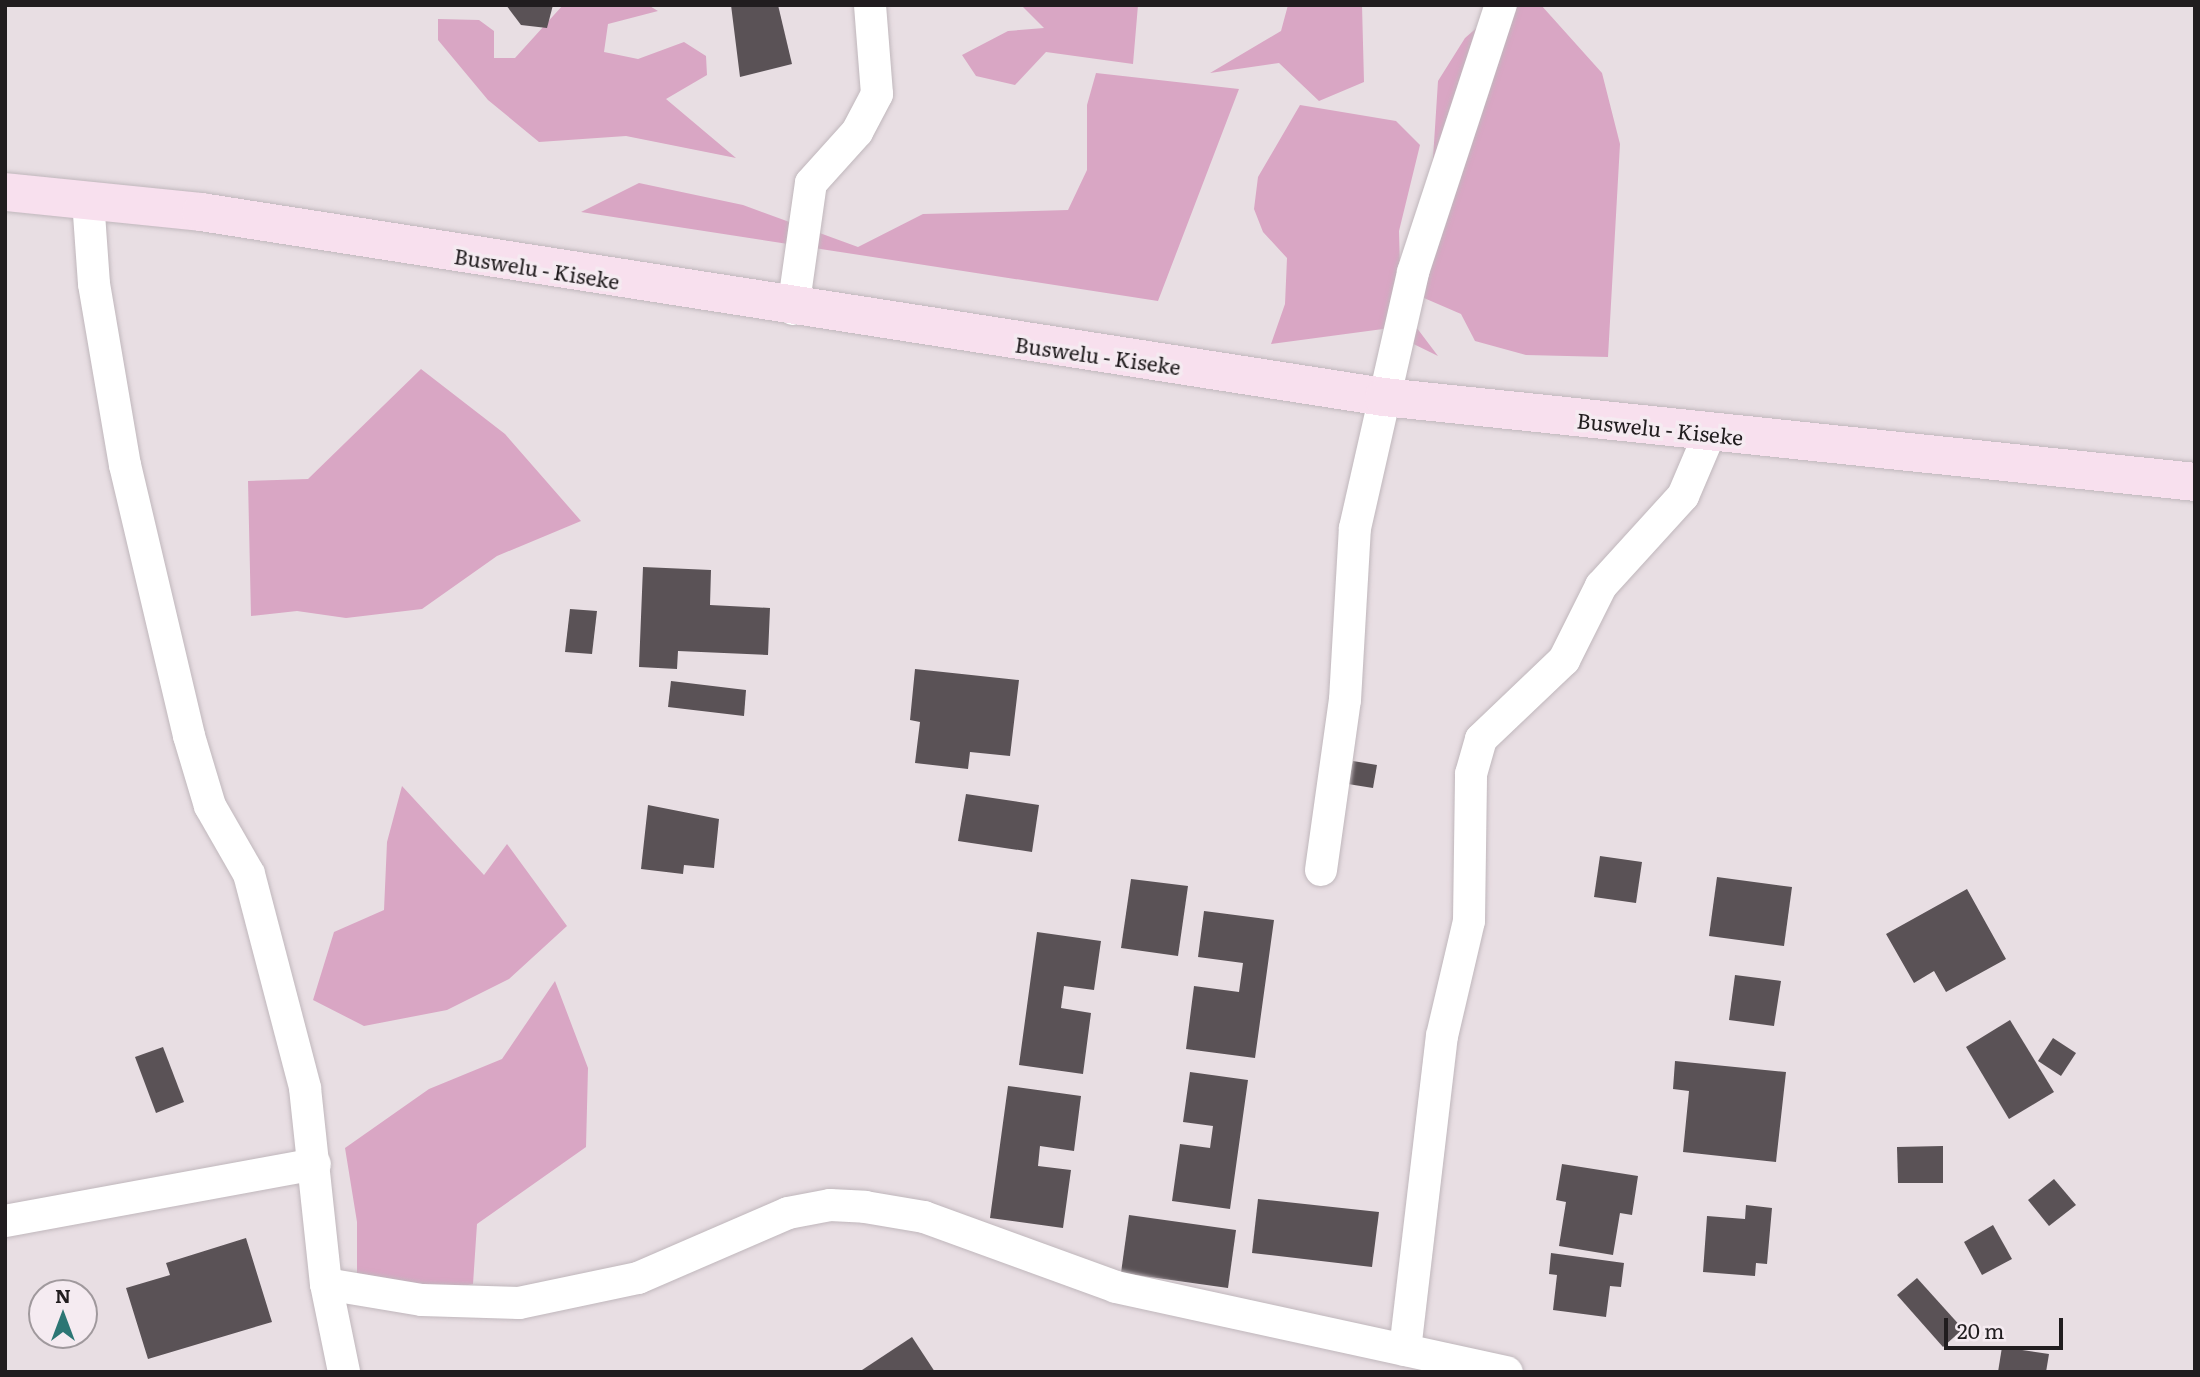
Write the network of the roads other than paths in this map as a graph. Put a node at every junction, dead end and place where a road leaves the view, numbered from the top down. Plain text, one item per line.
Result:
1 (870, 5) edge
2 (1501, 5) edge
3 (5, 192) edge
4 (88, 200) junction
5 (793, 309) junction
6 (1384, 397) junction
7 (1709, 435) junction
8 (2195, 482) edge
9 (1321, 870) dead end
10 (315, 1164) junction
11 (5, 1222) edge
12 (327, 1284) junction
13 (1405, 1350) junction
14 (344, 1372) edge
15 (1507, 1372) edge

1 - 5 street
2 - 6 street
3 - 4 main road, Buswelu - Kiseke
4 - 5 main road, Buswelu - Kiseke
4 - 10 street
5 - 6 main road, Buswelu - Kiseke
6 - 7 main road, Buswelu - Kiseke
6 - 9 street
7 - 8 main road, Buswelu - Kiseke
7 - 13 street
10 - 11 street
10 - 12 street
12 - 13 street
12 - 14 street
13 - 15 street

